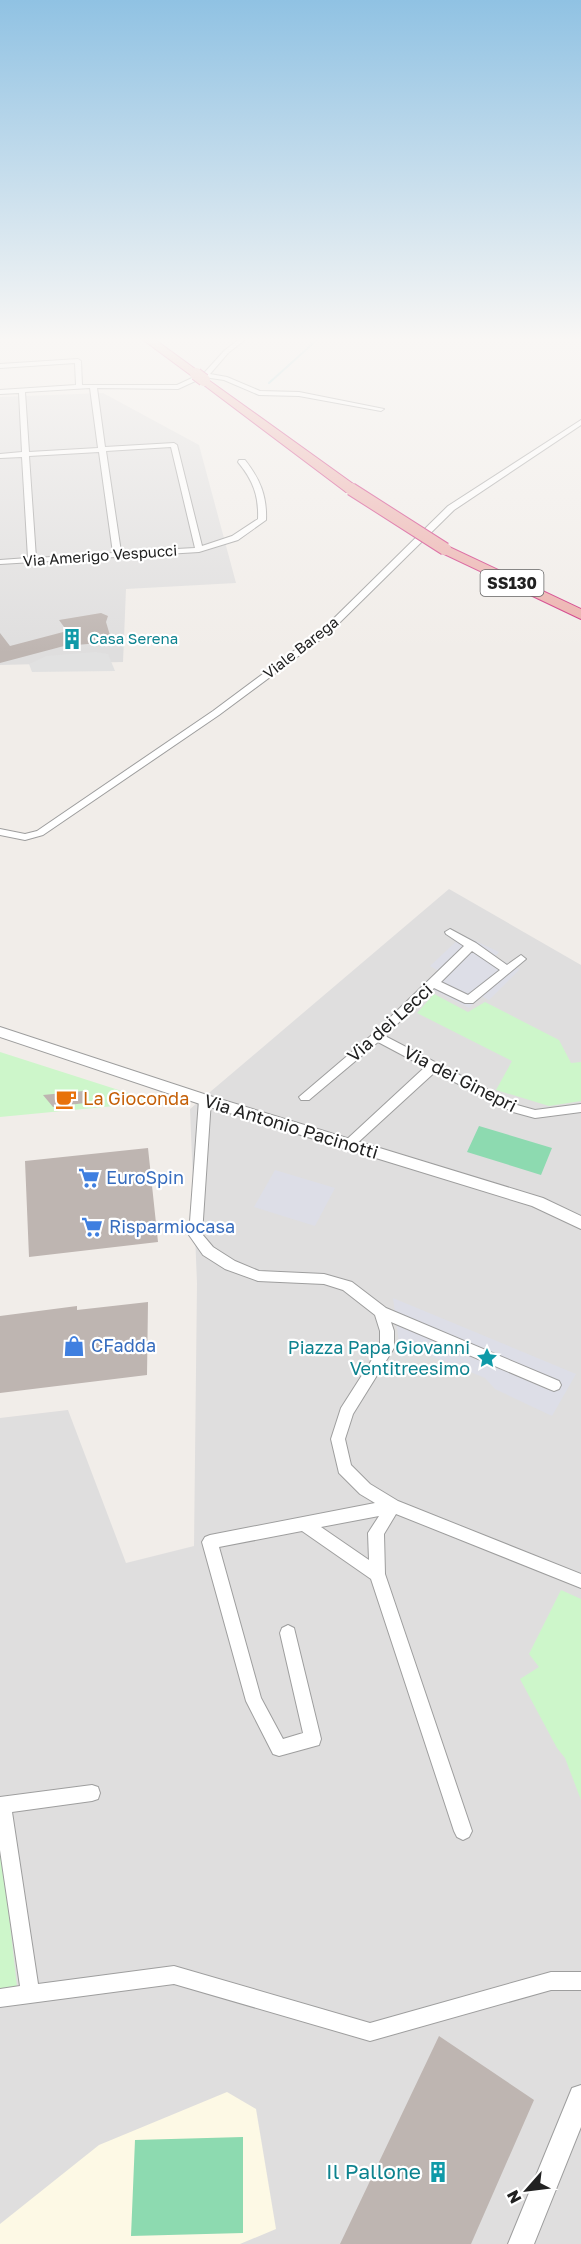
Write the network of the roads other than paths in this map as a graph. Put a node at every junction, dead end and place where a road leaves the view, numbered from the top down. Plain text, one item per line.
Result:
1 (24, 444) edge
2 (101, 444) edge
3 (291, 444) edge
4 (548, 444) edge
5 (102, 450) junction
6 (24, 455) junction
7 (0, 456) edge
8 (242, 462) dead end
9 (199, 550) junction
10 (117, 555) junction
11 (32, 561) junction
12 (0, 562) edge
13 (581, 615) edge
14 (0, 832) edge
15 (450, 932) dead end
16 (472, 945) junction
17 (521, 959) dead end
18 (506, 969) junction
19 (434, 983) junction
20 (0, 1032) edge
21 (376, 1037) junction
22 (434, 1066) junction
23 (305, 1097) dead end
24 (205, 1100) junction
25 (581, 1108) edge
26 (349, 1144) junction
27 (581, 1223) edge
28 (381, 1312) junction
29 (554, 1385) dead end
30 (393, 1506) junction
31 (306, 1525) junction
32 (377, 1574) junction
33 (581, 1581) edge
34 (288, 1632) dead end
35 (93, 1792) dead end
36 (463, 1831) dead end
37 (581, 1980) edge
38 (30, 1994) junction
39 (0, 1998) edge
40 (581, 2097) edge
41 (521, 2244) edge

1 - 6 street
2 - 5 street
3 - 13 highway, SS130, bridge
4 - 14 street, Viale Barega
5 - 6 street
5 - 9 street
5 - 10 street
6 - 7 street
6 - 11 street
8 - 9 street, Via Amerigo Vespucci
9 - 10 street, Via Amerigo Vespucci
10 - 11 street, Via Amerigo Vespucci
11 - 12 street, Via Amerigo Vespucci
15 - 16 street
16 - 18 street
16 - 19 street, Via dei Lecci
17 - 18 street
18 - 19 street
19 - 21 street, Via dei Lecci
20 - 24 street, Via Antonio Pacinotti
21 - 22 street, Via dei Ginepri
21 - 23 street, Via dei Lecci
22 - 25 street, Via dei Ginepri
22 - 26 street
24 - 26 street, Via Antonio Pacinotti
24 - 28 street
26 - 27 street, Via Antonio Pacinotti
28 - 29 street
28 - 30 street
30 - 31 street
30 - 32 street
30 - 33 street
31 - 32 street
31 - 34 street
32 - 36 street
35 - 38 street
37 - 38 street
38 - 39 street
40 - 41 street

